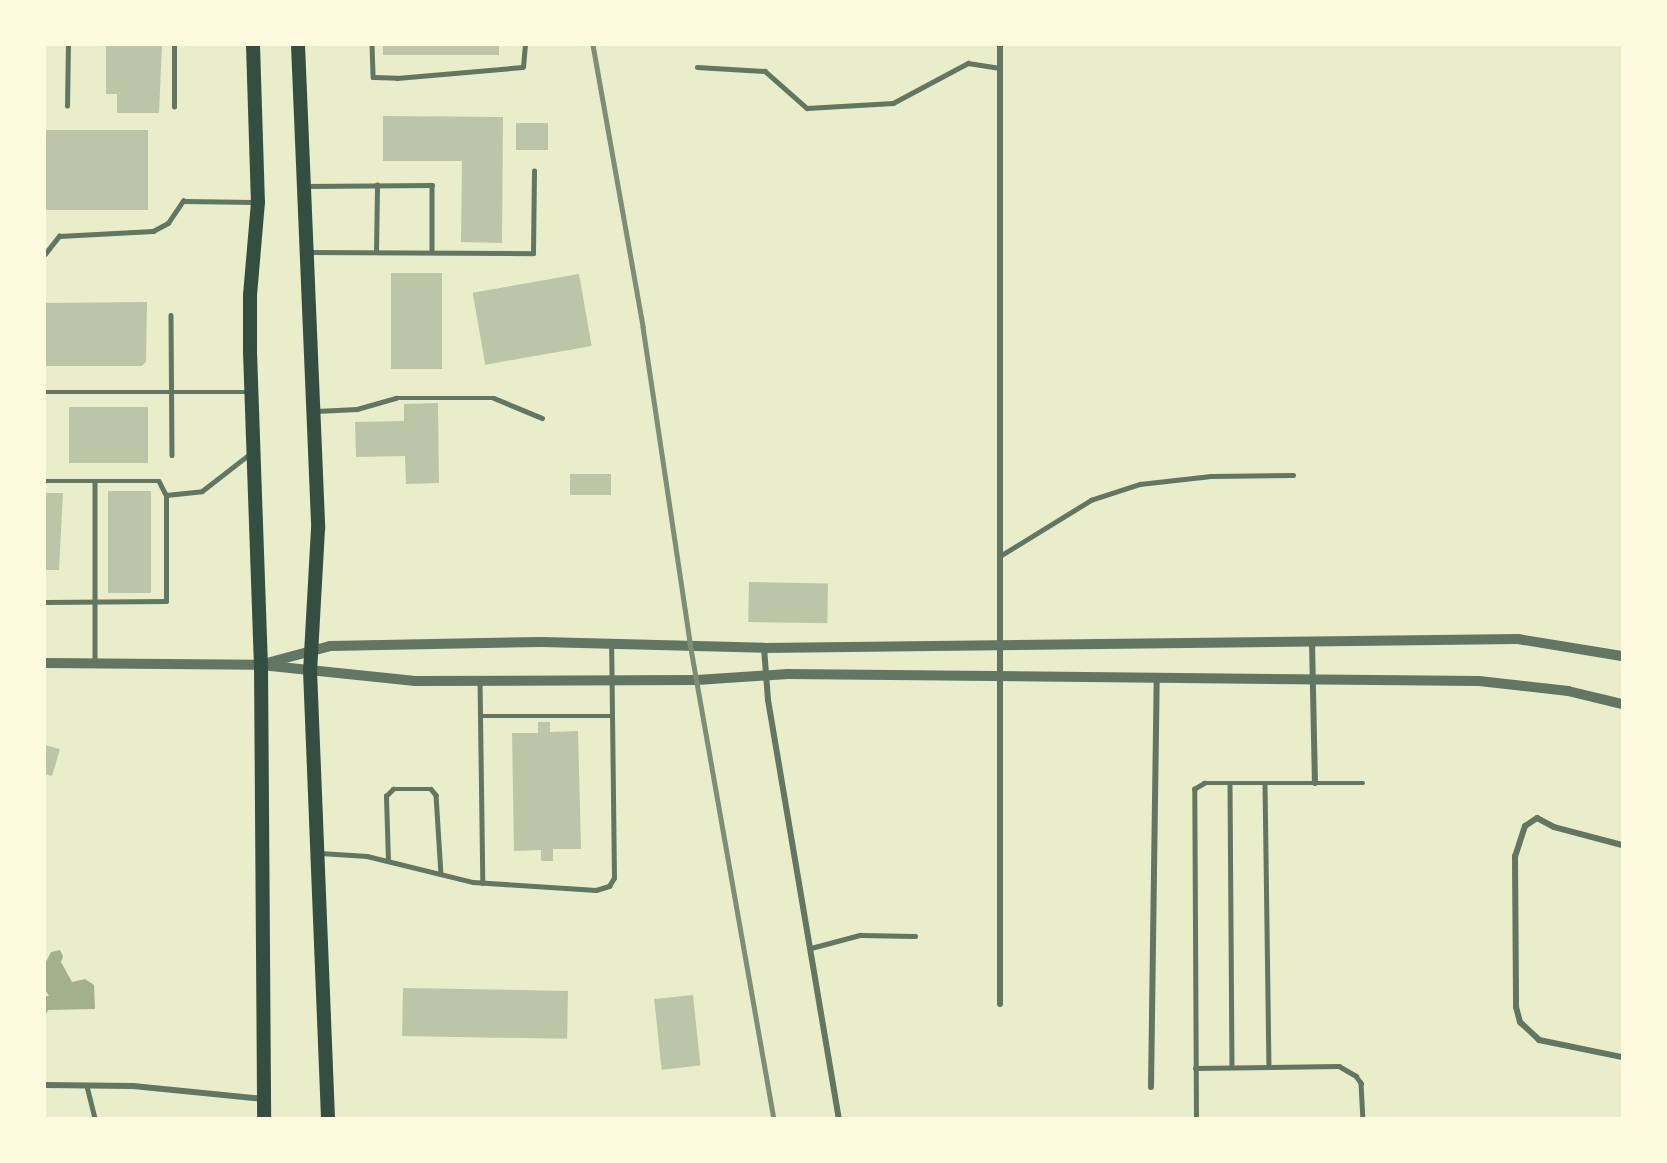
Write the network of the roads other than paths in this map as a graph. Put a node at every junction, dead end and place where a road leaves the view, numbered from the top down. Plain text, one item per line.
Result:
1 (68, 45) edge
2 (174, 45) edge
3 (253, 45) edge
4 (298, 45) edge
5 (372, 45) edge
6 (525, 45) edge
7 (1000, 45) edge
8 (697, 67) dead end
9 (1000, 68) junction
10 (67, 106) dead end
11 (174, 107) dead end
12 (534, 171) dead end
13 (377, 185) junction
14 (302, 186) junction
15 (258, 202) junction
16 (306, 252) junction
17 (376, 252) junction
18 (432, 252) junction
19 (45, 254) edge
20 (171, 315) dead end
21 (45, 392) edge
22 (171, 392) junction
23 (251, 392) junction
24 (313, 411) junction
25 (542, 418) dead end
26 (253, 452) junction
27 (172, 455) dead end
28 (1293, 476) dead end
29 (45, 481) edge
30 (95, 481) junction
31 (166, 495) junction
32 (1000, 556) junction
33 (45, 602) edge
34 (96, 603) junction
35 (610, 642) junction
36 (1312, 642) junction
37 (1001, 644) junction
38 (764, 648) junction
39 (311, 651) junction
40 (1622, 656) edge
41 (45, 663) edge
42 (95, 663) junction
43 (261, 665) junction
44 (310, 670) junction
45 (768, 676) junction
46 (1001, 677) junction
47 (1157, 679) junction
48 (480, 680) junction
49 (610, 681) junction
50 (1313, 681) junction
51 (1622, 704) edge
52 (481, 716) junction
53 (611, 716) junction
54 (1230, 783) junction
55 (1265, 783) junction
56 (1315, 783) junction
57 (1363, 783) dead end
58 (1622, 845) edge
59 (318, 853) junction
60 (388, 861) junction
61 (441, 874) junction
62 (483, 883) junction
63 (915, 936) dead end
64 (811, 948) junction
65 (1000, 1004) dead end
66 (1622, 1057) edge
67 (1269, 1066) junction
68 (1232, 1067) junction
69 (1195, 1068) junction
70 (45, 1086) edge
71 (87, 1086) junction
72 (1151, 1087) dead end
73 (263, 1099) junction
74 (95, 1118) edge
75 (264, 1118) edge
76 (328, 1118) edge
77 (839, 1118) edge
78 (1196, 1118) edge
79 (1363, 1118) edge

1 - 10 lane
2 - 11 lane
3 - 15 main road
4 - 14 main road
5 - 6 lane
7 - 9 street
8 - 9 lane
9 - 32 street
12 - 18 lane
13 - 14 lane
13 - 17 lane
13 - 18 lane
14 - 16 main road
15 - 19 lane
15 - 23 main road
16 - 17 lane
16 - 24 main road
17 - 18 lane
20 - 22 lane
21 - 22 lane
22 - 23 lane
22 - 27 lane
23 - 26 main road
24 - 25 lane
24 - 39 main road
26 - 31 lane
26 - 43 main road
28 - 32 lane
29 - 30 lane
30 - 31 lane
30 - 34 lane
31 - 34 lane
32 - 37 street
33 - 34 lane
34 - 42 lane
35 - 38 street
35 - 39 street
35 - 49 lane
36 - 37 street
36 - 40 street
36 - 50 street
37 - 38 street
37 - 46 street
38 - 45 street
39 - 43 street
39 - 44 main road
41 - 42 street
42 - 43 street
43 - 44 street
43 - 73 main road
44 - 48 street
44 - 59 main road
45 - 46 street
45 - 49 street
45 - 64 street
46 - 47 street
46 - 65 street
47 - 50 street
47 - 72 street
48 - 49 street
48 - 52 lane
49 - 53 lane
50 - 51 street
50 - 56 street
52 - 53 lane
52 - 62 lane
53 - 62 lane
54 - 55 lane
54 - 68 lane
54 - 69 lane
55 - 56 lane
55 - 67 lane
56 - 57 lane
58 - 66 street
59 - 60 lane
59 - 76 main road
60 - 61 lane
60 - 61 lane
61 - 62 lane
63 - 64 lane
64 - 77 street
67 - 68 lane
67 - 79 lane
68 - 69 lane
69 - 78 lane
70 - 71 street
71 - 73 street
71 - 74 lane
73 - 75 main road

